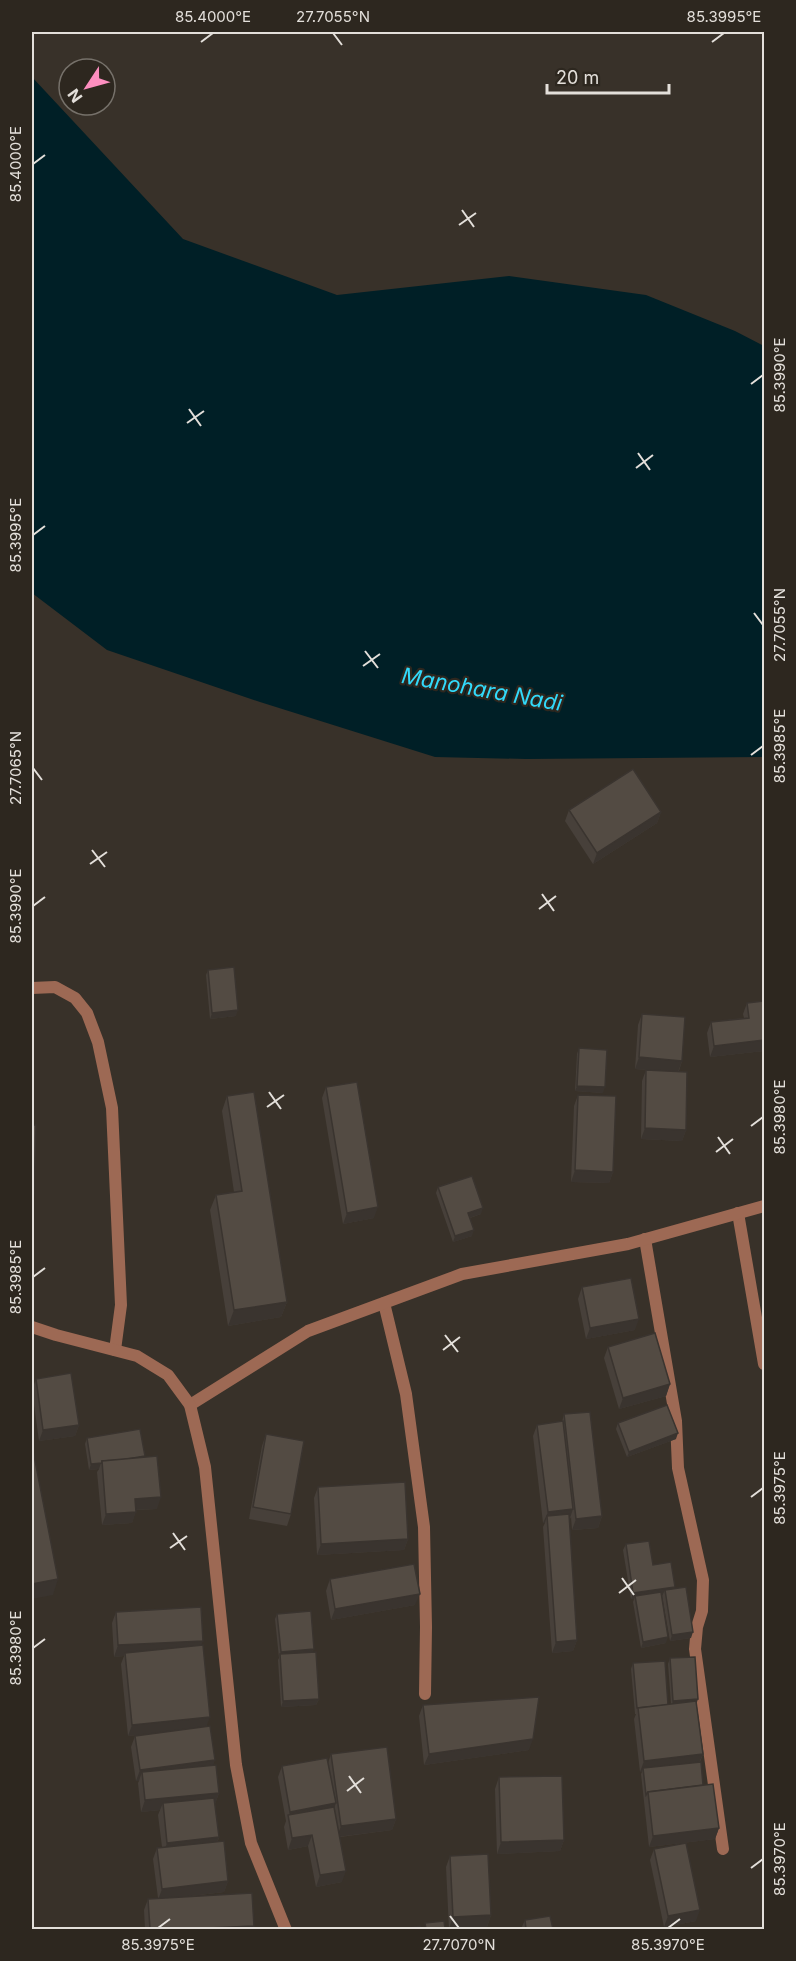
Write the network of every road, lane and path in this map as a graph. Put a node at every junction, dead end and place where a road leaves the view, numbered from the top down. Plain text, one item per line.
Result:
1 (32, 988) edge
2 (765, 1206) edge
3 (738, 1214) junction
4 (645, 1239) junction
5 (384, 1303) junction
6 (32, 1327) edge
7 (115, 1350) junction
8 (765, 1364) edge
9 (190, 1405) junction
10 (425, 1694) dead end
11 (723, 1849) dead end
12 (286, 1929) edge

1 - 7 street
2 - 3 street
3 - 4 street
3 - 8 street
4 - 5 street
4 - 11 street
5 - 9 street
5 - 10 street
6 - 7 street
7 - 9 street
9 - 12 street

